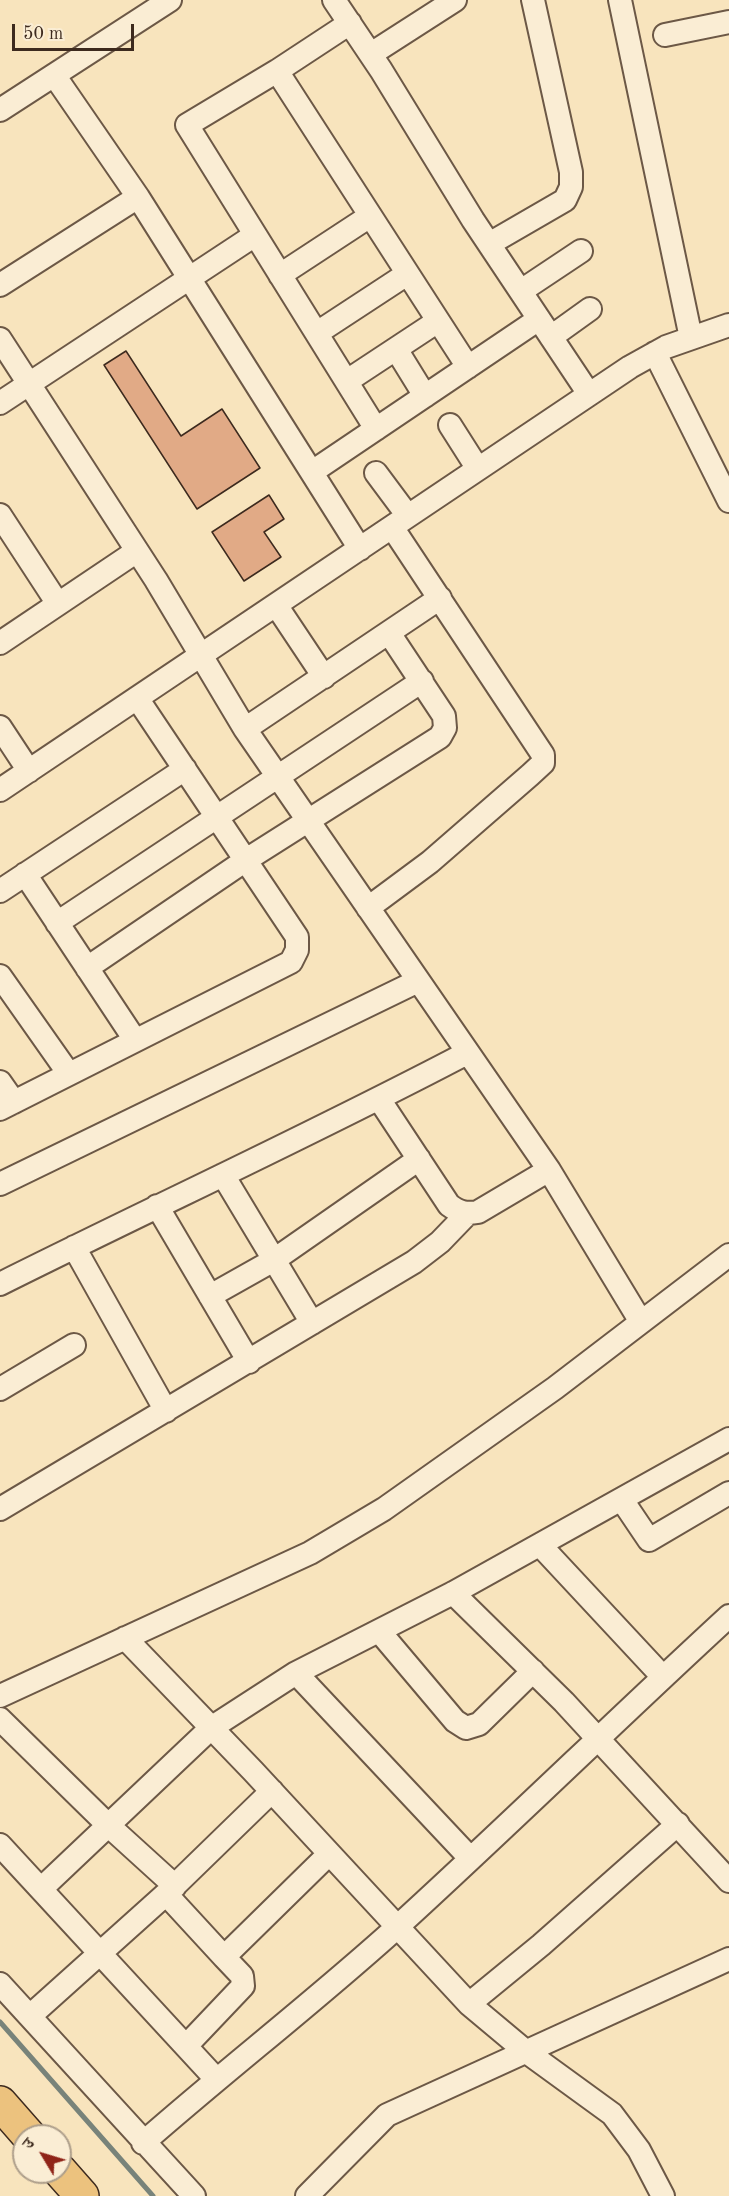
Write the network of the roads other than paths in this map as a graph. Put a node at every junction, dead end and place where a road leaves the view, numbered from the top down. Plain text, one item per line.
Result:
1 (170, 0) edge
2 (455, 0) edge
3 (533, 0) edge
4 (620, 0) edge
5 (344, 8) edge
6 (729, 22) edge
7 (665, 35) dead end
8 (371, 54) junction
9 (277, 71) junction
10 (54, 75) junction
11 (0, 110) edge
12 (138, 197) junction
13 (370, 216) junction
14 (255, 235) junction
15 (489, 244) junction
16 (581, 250) dead end
17 (407, 274) junction
18 (280, 275) junction
19 (190, 279) junction
20 (0, 285) edge
21 (520, 291) junction
22 (590, 309) dead end
23 (438, 321) junction
24 (729, 325) edge
25 (545, 328) junction
26 (317, 333) junction
27 (692, 338) junction
28 (0, 339) edge
29 (396, 350) junction
30 (655, 353) junction
31 (468, 367) junction
32 (347, 381) junction
33 (29, 386) junction
34 (590, 394) junction
35 (425, 396) junction
36 (0, 403) edge
37 (450, 425) dead end
38 (376, 429) junction
39 (478, 469) junction
40 (312, 472) junction
41 (376, 473) dead end
42 (729, 501) edge
43 (0, 515) edge
44 (400, 522) junction
45 (360, 549) junction
46 (137, 551) junction
47 (440, 598) junction
48 (58, 604) junction
49 (276, 605) junction
50 (389, 633) junction
51 (0, 644) edge
52 (201, 655) junction
53 (324, 677) junction
54 (422, 681) junction
55 (137, 698) junction
56 (0, 727) edge
57 (245, 729) junction
58 (185, 769) junction
59 (29, 771) junction
60 (277, 776) junction
61 (0, 790) edge
62 (216, 816) junction
63 (308, 820) junction
64 (246, 860) junction
65 (25, 874) junction
66 (0, 891) edge
67 (368, 908) junction
68 (57, 923) junction
69 (87, 968) junction
70 (0, 976) edge
71 (418, 981) junction
72 (135, 1040) junction
73 (467, 1053) junction
74 (69, 1074) junction
75 (0, 1082) edge
76 (379, 1099) junction
77 (7, 1106) edge
78 (419, 1159) junction
79 (549, 1170) junction
80 (223, 1175) junction
81 (0, 1184) edge
82 (157, 1206) junction
83 (467, 1214) junction
84 (74, 1247) junction
85 (728, 1259) edge
86 (274, 1260) junction
87 (0, 1284) edge
88 (210, 1296) junction
89 (641, 1322) junction
90 (312, 1323) junction
91 (74, 1345) dead end
92 (249, 1362) junction
93 (2, 1384) edge
94 (166, 1411) junction
95 (729, 1439) edge
96 (729, 1493) edge
97 (622, 1500) junction
98 (0, 1509) edge
99 (540, 1545) junction
100 (453, 1593) junction
101 (729, 1616) edge
102 (379, 1630) junction
103 (125, 1638) junction
104 (533, 1671) junction
105 (296, 1673) junction
106 (663, 1677) junction
107 (0, 1696) edge
108 (0, 1719) edge
109 (211, 1728) junction
110 (596, 1740) junction
111 (272, 1791) junction
112 (678, 1824) junction
113 (109, 1826) junction
114 (0, 1845) edge
115 (329, 1854) junction
116 (470, 1858) junction
117 (729, 1881) edge
118 (41, 1888) junction
119 (171, 1890) junction
120 (397, 1927) junction
121 (99, 1955) junction
122 (224, 1957) junction
123 (729, 1959) edge
124 (0, 1984) edge
125 (469, 2004) junction
126 (30, 2016) junction
127 (186, 2046) junction
128 (524, 2050) junction
129 (216, 2079) junction
130 (0, 2103) edge
131 (18, 2124) edge
132 (0, 2131) edge
133 (143, 2143) junction
134 (12, 2144) edge
135 (48, 2184) edge
136 (71, 2184) edge
137 (59, 2196) edge
138 (82, 2196) edge
139 (194, 2196) edge
140 (307, 2196) edge
141 (663, 2196) edge

1 - 10 street
2 - 8 street
3 - 15 street
4 - 27 street
5 - 8 street
5 - 9 street
6 - 7 street
8 - 15 street
9 - 13 street
9 - 14 street
10 - 11 street
10 - 12 street
12 - 19 street
12 - 20 street
13 - 17 street
13 - 18 street
14 - 18 street
14 - 19 street
15 - 21 street
16 - 21 street
17 - 23 street
17 - 26 street
18 - 26 street
19 - 33 street
19 - 40 street
21 - 25 street
22 - 25 street
23 - 29 street
23 - 31 street
24 - 27 street
25 - 31 street
25 - 34 street
26 - 32 street
27 - 30 street
28 - 33 street
29 - 32 street
29 - 35 street
30 - 34 street
30 - 42 street
31 - 35 street
32 - 38 street
33 - 36 street
33 - 46 street
34 - 39 street
35 - 38 street
37 - 39 street
38 - 40 street
39 - 44 street
40 - 45 street
41 - 44 street
43 - 48 street
44 - 45 street
44 - 47 street
45 - 49 street
46 - 48 street
46 - 52 street
47 - 50 street
47 - 67 street
48 - 51 street
49 - 52 street
49 - 53 street
50 - 53 street
50 - 54 street
52 - 55 street
52 - 57 street
53 - 57 street
54 - 60 street
54 - 63 street
55 - 58 street
55 - 59 street
56 - 59 street
57 - 60 street
58 - 62 street
58 - 65 street
59 - 61 street
60 - 62 street
60 - 63 street
62 - 64 street
62 - 68 street
63 - 64 street
63 - 67 street
64 - 69 street
64 - 72 street
65 - 66 street
65 - 68 street
67 - 71 street
68 - 69 street
69 - 72 street
70 - 74 street
71 - 73 street
71 - 81 street
72 - 74 street
73 - 76 street
73 - 79 street
74 - 77 street
75 - 77 street
76 - 78 street
76 - 80 street
78 - 83 street
78 - 86 street
79 - 83 street
79 - 89 street
80 - 82 street
80 - 86 street
82 - 84 street
82 - 88 street
83 - 90 street
84 - 87 street
84 - 94 street
85 - 89 street
86 - 88 street
86 - 90 street
88 - 92 street
89 - 103 street
90 - 92 street
91 - 93 street
92 - 94 street
94 - 98 street
95 - 97 street
96 - 97 street
97 - 99 street
99 - 100 street
99 - 106 street
100 - 102 street
100 - 104 street
101 - 106 street
102 - 104 street
102 - 105 street
103 - 107 street
103 - 109 street
104 - 110 street
105 - 109 street
105 - 116 street
106 - 110 street
108 - 113 street
109 - 111 street
109 - 113 street
110 - 112 street
110 - 116 street
111 - 115 street
111 - 119 street
112 - 117 street
112 - 125 street
113 - 118 street
113 - 119 street
114 - 118 street
115 - 120 street
115 - 122 street
116 - 120 street
118 - 121 street
119 - 121 street
119 - 122 street
120 - 125 street
120 - 129 street
121 - 126 street
121 - 127 street
122 - 127 street
123 - 128 street
124 - 126 street
125 - 128 street
126 - 133 street
127 - 129 street
128 - 140 street
128 - 141 street
129 - 133 street
130 - 131 highway
132 - 134 highway
133 - 139 street
135 - 137 highway
136 - 138 highway

